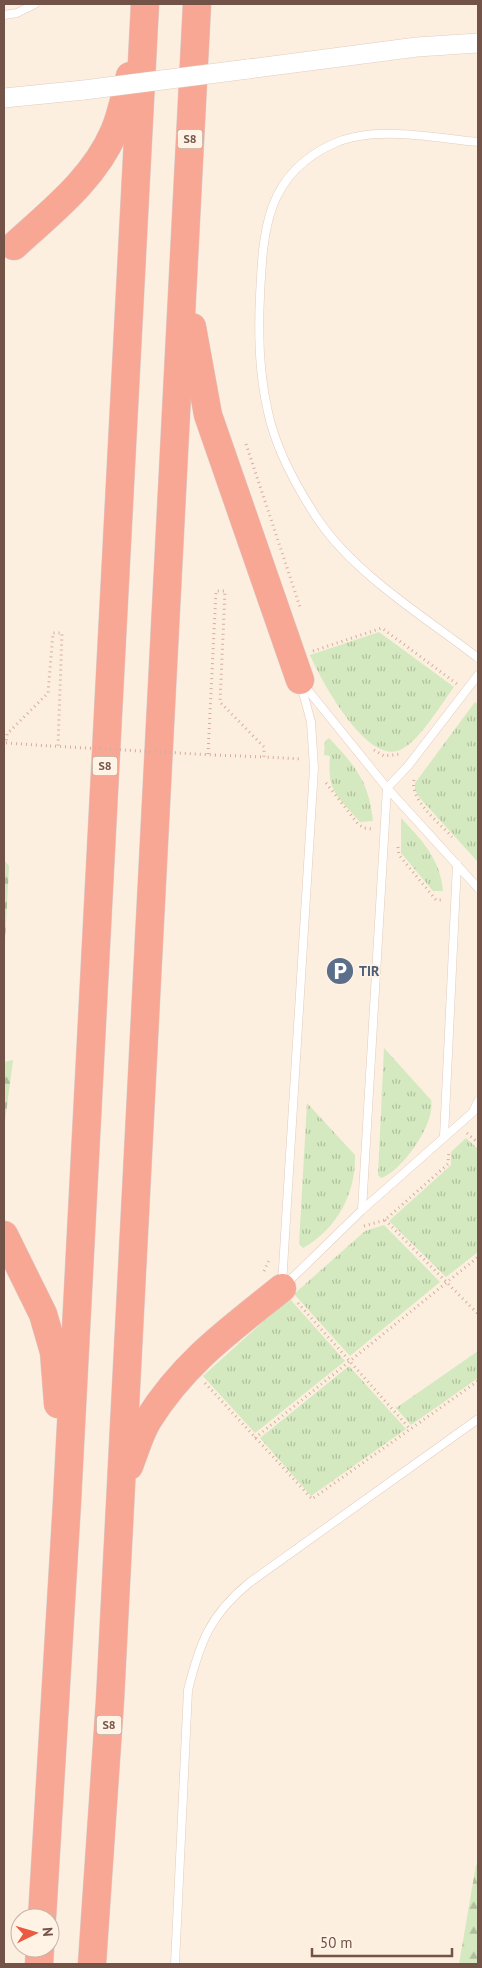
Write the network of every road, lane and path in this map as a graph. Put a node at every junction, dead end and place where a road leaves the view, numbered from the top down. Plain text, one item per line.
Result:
1 (35, 4) edge
2 (198, 4) edge
3 (4, 15) edge
4 (144, 16) edge
5 (478, 43) edge
6 (4, 98) edge
7 (478, 142) edge
8 (9, 248) edge
9 (183, 274) junction
10 (246, 444) dead end
11 (302, 613) dead end
12 (306, 653) dead end
13 (478, 658) edge
14 (478, 675) edge
15 (300, 680) junction
16 (460, 686) dead end
17 (5, 743) edge
18 (58, 746) junction
19 (373, 749) dead end
20 (208, 754) junction
21 (403, 754) dead end
22 (264, 757) junction
23 (314, 768) junction
24 (414, 778) dead end
25 (387, 788) junction
26 (384, 830) junction
27 (456, 842) dead end
28 (457, 864) junction
29 (478, 888) edge
30 (455, 901) junction
31 (478, 1101) edge
32 (472, 1127) dead end
33 (466, 1132) junction
34 (444, 1137) junction
35 (460, 1138) dead end
36 (478, 1143) edge
37 (455, 1144) dead end
38 (362, 1210) junction
39 (385, 1220) junction
40 (362, 1227) dead end
41 (4, 1236) edge
42 (478, 1257) edge
43 (447, 1282) junction
44 (288, 1294) junction
45 (478, 1314) edge
46 (350, 1361) junction
47 (201, 1379) dead end
48 (478, 1381) edge
49 (478, 1419) edge
50 (410, 1429) junction
51 (255, 1438) junction
52 (122, 1486) junction
53 (68, 1502) junction
54 (43, 1908) edge
55 (92, 1964) edge
56 (175, 1964) edge

1 - 3 lane
2 - 9 highway, S8
4 - 8 highway
4 - 53 highway, S8
5 - 6 street, bridge
7 - 13 lane
9 - 15 highway
9 - 52 highway, S8
10 - 11 path
12 - 16 path
14 - 25 lane
15 - 23 lane
15 - 25 lane
17 - 18 path, bridge
17 - 18 path
18 - 20 path, bridge
19 - 21 path
20 - 22 path, bridge
20 - 22 path
22 - 23 path
23 - 26 path
23 - 44 lane
24 - 27 path
25 - 26 lane
25 - 28 lane
26 - 30 path
26 - 38 lane
28 - 29 lane
28 - 30 lane
30 - 34 lane
31 - 34 lane
32 - 33 path
33 - 35 path
33 - 36 path
34 - 38 lane
37 - 39 path
38 - 44 lane
39 - 40 path
39 - 43 path
41 - 53 highway
42 - 43 path
43 - 45 path
43 - 46 path
44 - 46 path
44 - 52 highway
46 - 50 path
46 - 51 path
47 - 51 path
48 - 50 path
49 - 56 lane
50 - 51 path
52 - 55 highway, S8
53 - 54 highway, S8

